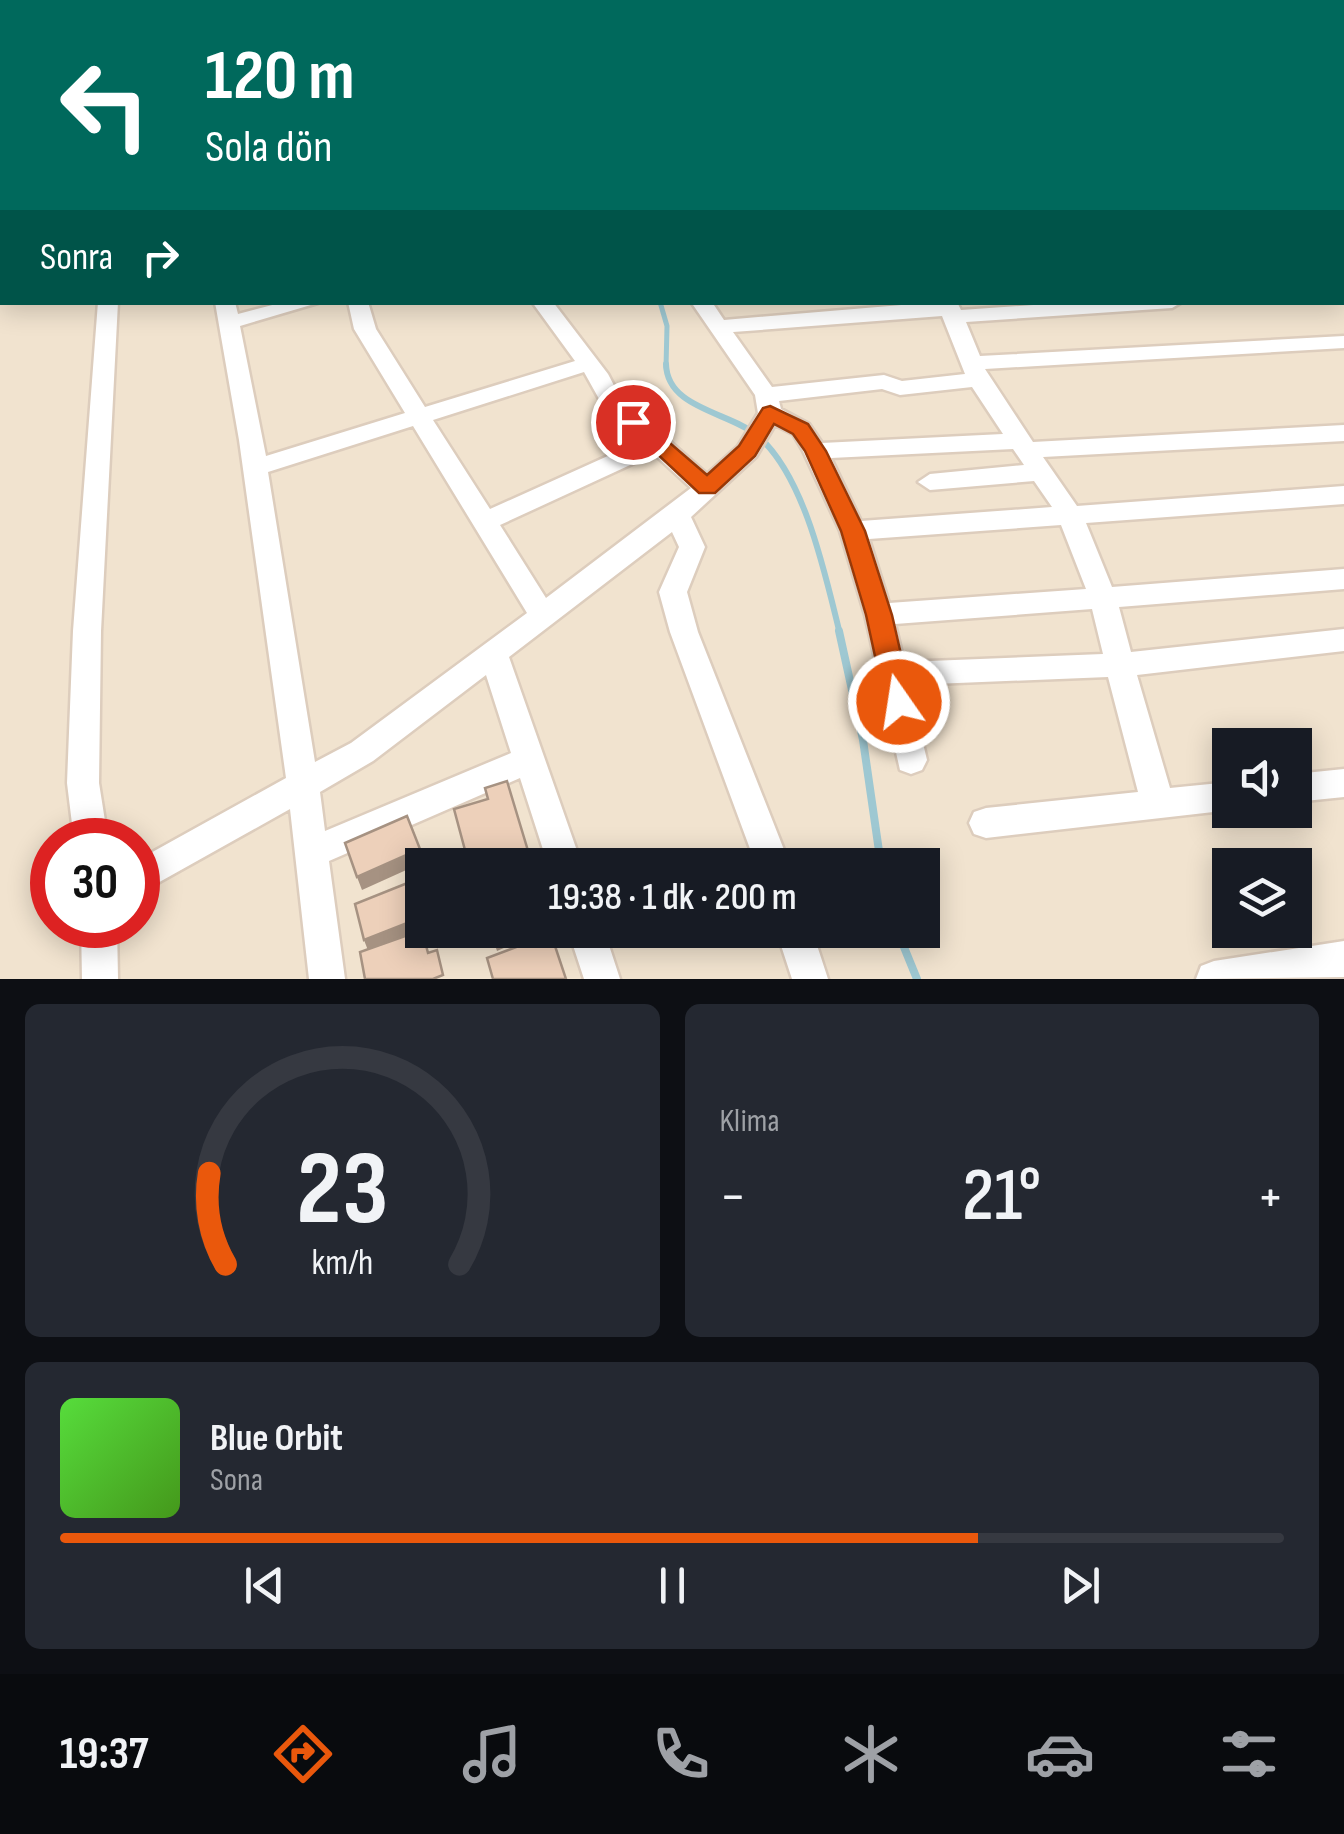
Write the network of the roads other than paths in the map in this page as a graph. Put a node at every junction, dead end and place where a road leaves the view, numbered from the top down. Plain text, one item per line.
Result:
1 (108, 305) edge
2 (286, 305) edge
3 (359, 305) edge
4 (544, 305) edge
5 (703, 305) edge
6 (1077, 305) edge
7 (950, 309) edge
8 (226, 312) edge
9 (718, 327) junction
10 (1344, 342) edge
11 (588, 364) junction
12 (975, 371) junction
13 (767, 410) junction
14 (420, 418) junction
15 (1344, 433) edge
16 (655, 444) junction
17 (816, 451) junction
18 (1029, 454) junction
19 (255, 468) junction
20 (930, 482) dead end
21 (707, 488) junction
22 (1344, 495) edge
23 (1069, 513) junction
24 (678, 515) junction
25 (486, 521) junction
26 (853, 531) junction
27 (1344, 579) edge
28 (1103, 598) junction
29 (879, 615) junction
30 (543, 616) junction
31 (1344, 640) edge
32 (493, 653) junction
33 (1120, 666) junction
34 (892, 674) junction
35 (531, 758) junction
36 (911, 760) dead end
37 (1344, 783) edge
38 (303, 786) junction
39 (1312, 786) edge
40 (1212, 798) edge
41 (1159, 804) junction
42 (88, 818) edge
43 (986, 824) dead end
44 (560, 848) edge
45 (767, 848) edge
46 (310, 853) junction
47 (160, 866) edge
48 (100, 948) edge
49 (592, 948) edge
50 (800, 948) edge
51 (1344, 960) edge
52 (100, 979) edge
53 (327, 979) edge
54 (602, 979) edge
55 (810, 979) edge
56 (1214, 979) edge

1 - 42 street
2 - 8 street
3 - 14 street
4 - 11 street
5 - 9 street
6 - 7 street
7 - 9 street
7 - 12 street
8 - 19 street
9 - 13 street
10 - 12 street
11 - 14 street
11 - 16 street
12 - 13 street
12 - 18 street
13 - 17 street
13 - 21 street
14 - 19 street
14 - 25 street
15 - 18 street
16 - 21 street
16 - 25 street
17 - 18 street
17 - 26 street
18 - 20 street
18 - 23 street
19 - 38 street
21 - 24 street
22 - 23 street
23 - 26 street
23 - 28 street
24 - 30 street
24 - 45 street
25 - 30 street
26 - 29 street
27 - 28 street
28 - 29 street
28 - 33 street
29 - 34 street
30 - 32 street
31 - 33 street
32 - 35 street
32 - 38 street
33 - 34 street
33 - 41 street
34 - 36 street
35 - 44 street
35 - 46 street
37 - 39 street
38 - 46 street
38 - 47 street
40 - 41 street
41 - 43 street
46 - 53 street
48 - 52 street
49 - 54 street
50 - 55 street
51 - 56 street

